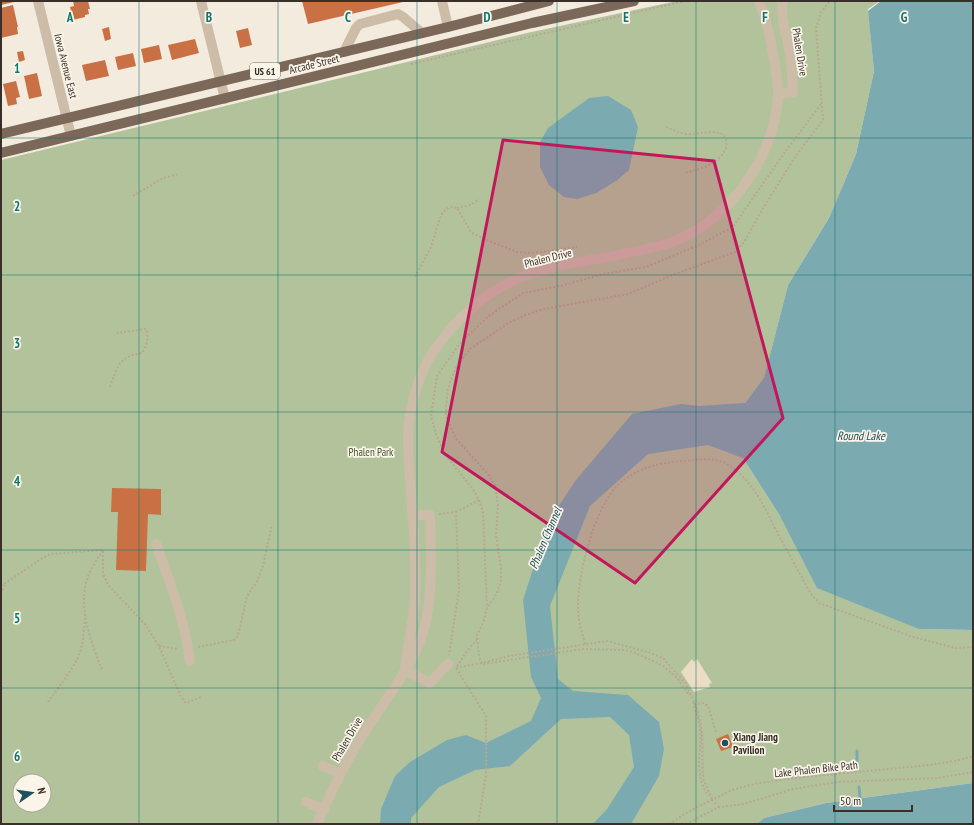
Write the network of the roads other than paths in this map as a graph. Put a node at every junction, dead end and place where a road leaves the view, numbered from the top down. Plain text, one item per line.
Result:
1 (38, 1) edge
2 (201, 1) edge
3 (442, 1) edge
4 (550, 1) edge
5 (634, 1) edge
6 (759, 1) edge
7 (783, 1) edge
8 (528, 3) edge
9 (783, 21) junction
10 (532, 23) junction
11 (767, 24) junction
12 (448, 27) junction
13 (422, 33) junction
14 (787, 42) junction
15 (772, 46) junction
16 (344, 52) junction
17 (220, 81) junction
18 (778, 94) junction
19 (225, 99) junction
20 (66, 118) junction
21 (1, 134) edge
22 (71, 136) junction
23 (1, 153) edge
24 (413, 515) junction
25 (156, 544) dead end
26 (190, 661) dead end
27 (452, 666) road end
28 (405, 670) junction
29 (324, 766) dead end
30 (341, 774) junction
31 (306, 802) dead end
32 (324, 810) junction
33 (317, 824) edge

1 - 20 street, Iowa Avenue East
2 - 17 street
3 - 12 street
4 - 8 main road, Arcade Street / US 61
5 - 10 main road, Arcade Street / US 61
6 - 11 street, Phalen Drive
7 - 9 street, Phalen Drive
8 - 10 main road
8 - 12 main road, Arcade Street / US 61
9 - 11 street
9 - 14 street, Phalen Drive
10 - 19 main road, Arcade Street / US 61
11 - 15 street, Phalen Drive
12 - 13 main road, Arcade Street / US 61
13 - 16 main road, Arcade Street / US 61
13 - 16 street
14 - 15 street
14 - 18 street, Phalen Drive
15 - 18 street, Phalen Drive
16 - 17 main road, Arcade Street / US 61
17 - 19 street
17 - 20 main road, Arcade Street / US 61
18 - 24 street, Phalen Drive
19 - 22 main road, Arcade Street / US 61
20 - 21 main road, Arcade Street / US 61
20 - 22 street, Iowa Avenue East
22 - 23 main road, Arcade Street / US 61
24 - 28 street, Phalen Drive
24 - 28 street, Phalen Drive
25 - 26 street
27 - 28 street
28 - 30 street, Phalen Drive
29 - 30 street
30 - 32 street, Phalen Drive
31 - 32 street
32 - 33 street, Phalen Drive

